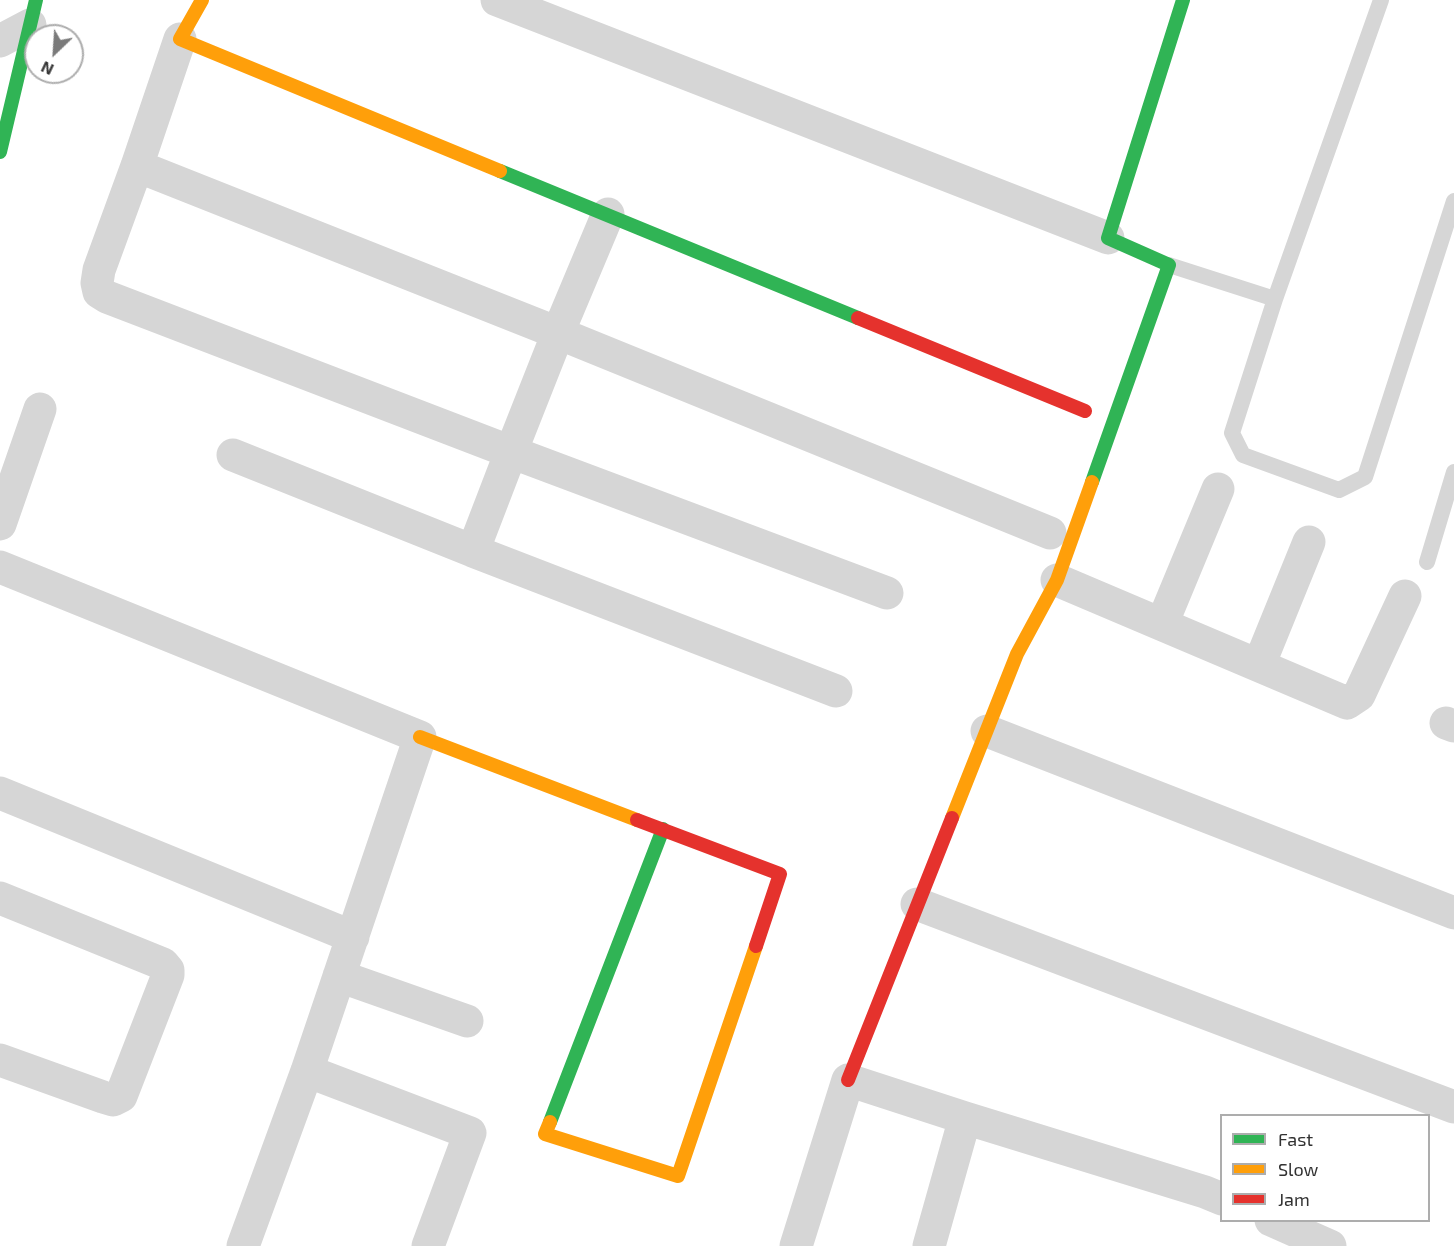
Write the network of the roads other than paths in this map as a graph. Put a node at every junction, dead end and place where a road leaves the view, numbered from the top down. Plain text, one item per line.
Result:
1 (202, 0) edge
2 (497, 0) edge
3 (1183, 0) edge
4 (1381, 0) edge
5 (33, 12) edge
6 (180, 39) junction
7 (0, 41) edge
8 (0, 152) edge
9 (137, 166) junction
10 (1454, 201) edge
11 (608, 214) junction
12 (1108, 238) junction
13 (1169, 265) junction
14 (1275, 299) junction
15 (558, 333) junction
16 (40, 409) dead end
17 (1085, 411) dead end
18 (511, 452) junction
19 (233, 455) dead end
20 (1454, 472) edge
21 (1218, 489) dead end
22 (0, 524) edge
23 (1050, 533) dead end
24 (1309, 542) dead end
25 (473, 551) junction
26 (1427, 562) dead end
27 (0, 567) edge
28 (1057, 580) junction
29 (887, 593) dead end
30 (1405, 596) dead end
31 (1162, 624) junction
32 (1259, 665) junction
33 (836, 691) dead end
34 (987, 731) junction
35 (420, 737) junction
36 (0, 794) edge
37 (663, 830) junction
38 (0, 898) edge
39 (917, 904) junction
40 (1454, 914) edge
41 (353, 937) junction
42 (339, 976) junction
43 (467, 1021) dead end
44 (0, 1060) edge
45 (307, 1071) junction
46 (848, 1080) junction
47 (1454, 1107) edge
48 (965, 1118) junction
49 (1220, 1199) edge
50 (1273, 1222) edge
51 (243, 1246) edge
52 (428, 1246) edge
53 (796, 1246) edge
54 (929, 1246) edge
55 (1330, 1246) edge

1 - 6 street
2 - 12 street
3 - 12 street
4 - 14 lane
5 - 7 street
5 - 8 street
6 - 9 street
6 - 11 street
9 - 15 street
9 - 18 street
10 - 14 lane
11 - 15 street
11 - 17 street
12 - 13 street
13 - 14 lane
13 - 28 street
15 - 18 street
15 - 23 street
16 - 22 street
18 - 25 street
18 - 29 street
19 - 25 street
20 - 26 lane
21 - 31 street
24 - 32 street
25 - 33 street
27 - 35 street
28 - 31 street
28 - 34 street
30 - 32 street
31 - 32 street
34 - 39 street
34 - 40 street
35 - 37 street
35 - 41 street
36 - 41 street
37 - 37 street
38 - 44 street
39 - 46 street
39 - 47 street
41 - 42 street
42 - 43 street
42 - 45 street
45 - 51 street
45 - 52 street
46 - 48 street
46 - 53 street
48 - 49 street
48 - 54 street
50 - 55 street

